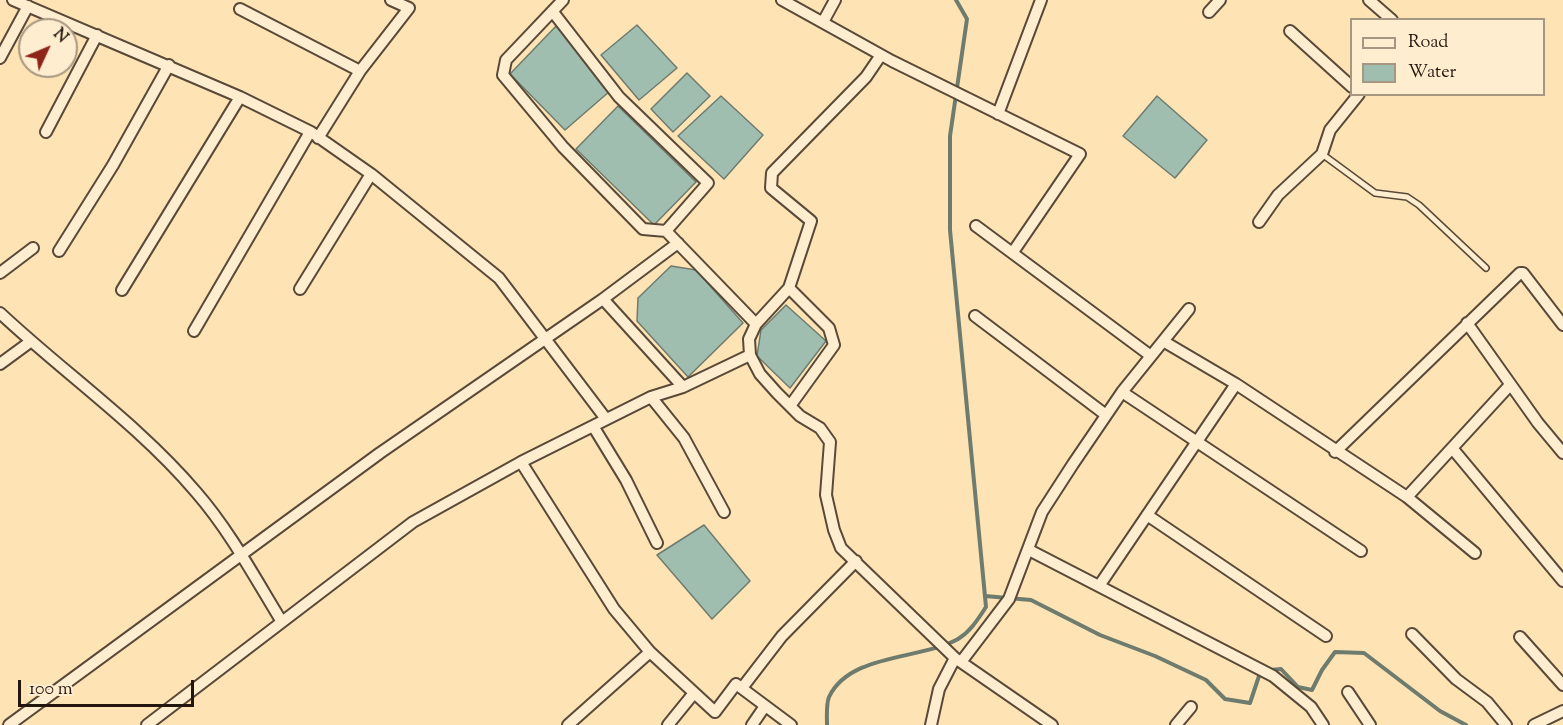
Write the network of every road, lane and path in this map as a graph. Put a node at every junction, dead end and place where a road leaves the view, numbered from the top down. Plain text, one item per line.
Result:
1 (12, 0) edge
2 (391, 0) edge
3 (563, 0) edge
4 (782, 0) edge
5 (836, 0) edge
6 (1041, 0) edge
7 (1220, 0) edge
8 (1369, 0) edge
9 (28, 6) junction
10 (240, 9) dead end
11 (554, 12) junction
12 (1209, 12) dead end
13 (1390, 18) edge
14 (823, 22) junction
15 (1290, 31) dead end
16 (97, 35) junction
17 (881, 55) junction
18 (0, 58) edge
19 (169, 65) junction
20 (360, 71) junction
21 (1350, 85) edge
22 (1357, 96) edge
23 (240, 97) junction
24 (998, 114) junction
25 (46, 132) dead end
26 (314, 135) junction
27 (1322, 154) junction
28 (371, 174) junction
29 (1259, 222) dead end
30 (976, 226) dead end
31 (666, 231) junction
32 (678, 243) junction
33 (33, 248) dead end
34 (59, 251) dead end
35 (1013, 252) junction
36 (1486, 268) dead end
37 (0, 273) edge
38 (789, 288) junction
39 (300, 289) dead end
40 (122, 290) dead end
41 (603, 299) junction
42 (1189, 309) dead end
43 (0, 313) edge
44 (975, 316) dead end
45 (1467, 323) junction
46 (756, 324) junction
47 (1563, 325) edge
48 (194, 332) dead end
49 (546, 339) junction
50 (1163, 341) junction
51 (30, 342) junction
52 (750, 356) junction
53 (1151, 356) junction
54 (0, 364) edge
55 (1236, 384) junction
56 (1510, 385) junction
57 (683, 387) junction
58 (1122, 392) junction
59 (651, 397) junction
60 (790, 406) junction
61 (1106, 416) junction
62 (606, 419) junction
63 (593, 426) junction
64 (1196, 443) junction
65 (1452, 448) junction
66 (1335, 452) junction
67 (1563, 453) edge
68 (521, 462) junction
69 (1407, 497) junction
70 (724, 512) dead end
71 (1147, 515) junction
72 (657, 543) dead end
73 (1029, 550) junction
74 (1361, 552) dead end
75 (1475, 553) dead end
76 (242, 556) junction
77 (856, 561) junction
78 (1563, 581) edge
79 (1100, 586) junction
80 (282, 622) junction
81 (1412, 634) dead end
82 (1326, 636) dead end
83 (1520, 637) dead end
84 (650, 652) junction
85 (958, 660) junction
86 (1563, 685) edge
87 (742, 688) junction
88 (1348, 692) dead end
89 (694, 693) junction
90 (765, 706) junction
91 (1191, 707) dead end
92 (1563, 711) edge
93 (9, 725) edge
94 (147, 725) edge
95 (568, 725) edge
96 (668, 725) edge
97 (752, 725) edge
98 (791, 725) edge
99 (931, 725) edge
100 (1052, 725) edge
101 (1176, 725) edge
102 (1323, 725) edge
103 (1370, 725) edge
104 (1506, 725) edge
105 (1534, 725) edge

1 - 9 street
2 - 20 street
3 - 11 street
4 - 14 street
5 - 14 street
6 - 24 street
7 - 12 street
8 - 13 street
9 - 16 street
9 - 18 street
10 - 20 street
11 - 31 street
11 - 31 street
14 - 17 street
15 - 21 street
16 - 19 street
16 - 25 street
17 - 24 street
17 - 38 street
19 - 23 street
19 - 34 street
20 - 26 street
22 - 27 street
23 - 26 street
23 - 40 street
24 - 35 street
26 - 28 street
26 - 48 street
27 - 29 street
27 - 36 lane
28 - 39 street
28 - 49 street
30 - 35 street
31 - 32 street
32 - 41 street
32 - 46 street
33 - 37 street
35 - 53 street
38 - 46 street
38 - 60 street
41 - 49 street
41 - 57 street
42 - 50 street
43 - 51 street
44 - 61 street
45 - 47 street
45 - 56 street
45 - 66 street
46 - 52 street
49 - 62 street
49 - 76 street
50 - 53 street
50 - 55 street
51 - 54 street
51 - 76 street
52 - 57 street
52 - 60 street
53 - 58 street
55 - 64 street
55 - 66 street
56 - 65 street
56 - 67 street
57 - 59 street
58 - 61 street
58 - 64 street
59 - 62 street
59 - 70 street
60 - 77 street
61 - 73 street
62 - 63 street
63 - 68 street
63 - 72 street
64 - 71 street
64 - 74 street
65 - 69 street
65 - 78 street
66 - 69 street
68 - 80 street
68 - 84 street
69 - 75 street
71 - 79 street
71 - 82 street
73 - 79 street
73 - 85 street
76 - 80 street
76 - 93 street
77 - 85 street
77 - 87 street
79 - 102 street
80 - 94 street
81 - 104 street
83 - 86 street
84 - 89 street
84 - 95 street
85 - 99 street
85 - 100 street
87 - 89 street
87 - 90 street
88 - 103 street
89 - 96 street
90 - 97 street
90 - 98 street
91 - 101 street
92 - 105 street

